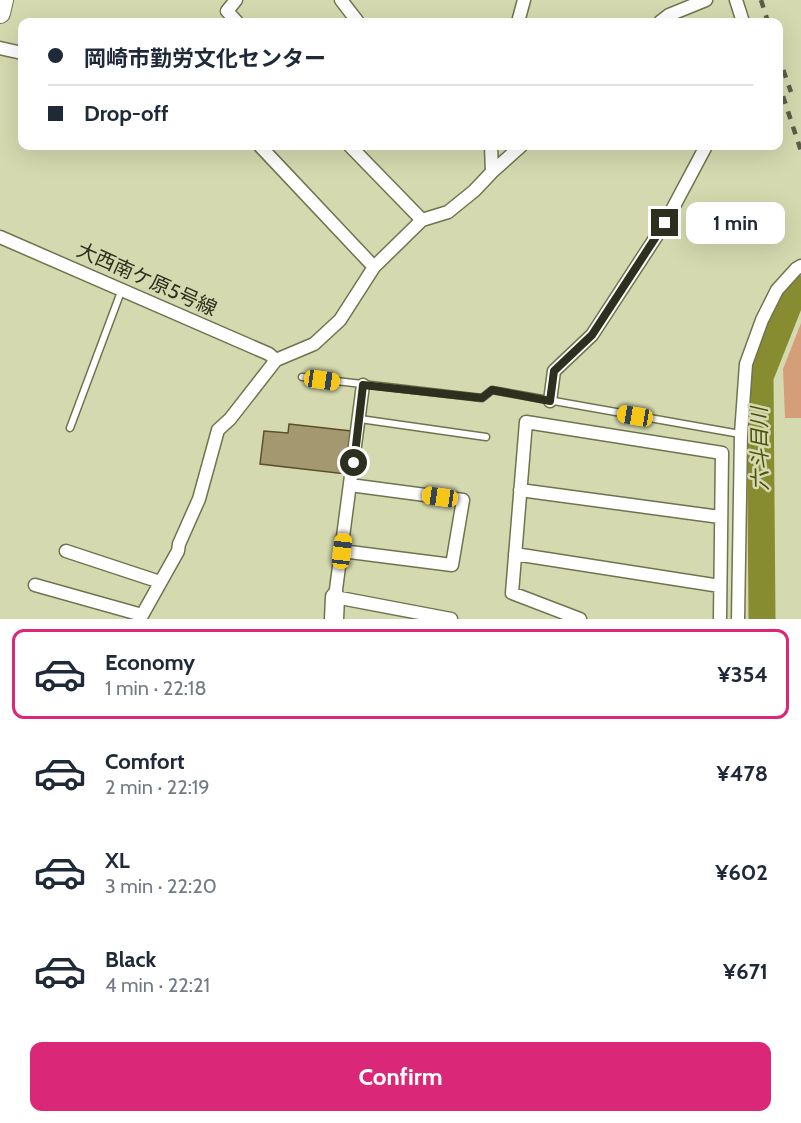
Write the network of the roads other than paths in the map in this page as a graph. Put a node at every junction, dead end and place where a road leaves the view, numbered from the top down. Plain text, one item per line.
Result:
1 (3, 0) edge
2 (236, 0) edge
3 (341, 0) edge
4 (524, 0) edge
5 (706, 0) edge
6 (736, 0) edge
7 (0, 13) edge
8 (233, 18) edge
9 (355, 18) edge
10 (519, 18) edge
11 (665, 18) edge
12 (742, 18) edge
13 (0, 48) edge
14 (18, 52) edge
15 (264, 150) edge
16 (354, 150) edge
17 (491, 150) edge
18 (517, 150) edge
19 (701, 150) edge
20 (492, 172) junction
21 (422, 220) junction
22 (0, 237) edge
23 (801, 266) edge
24 (374, 267) junction
25 (122, 288) junction
26 (276, 360) junction
27 (302, 377) dead end
28 (363, 385) junction
29 (550, 401) junction
30 (360, 419) junction
31 (70, 428) dead end
32 (741, 434) junction
33 (486, 437) dead end
34 (350, 484) junction
35 (520, 490) junction
36 (720, 517) junction
37 (342, 551) junction
38 (66, 552) dead end
39 (515, 554) junction
40 (160, 582) junction
41 (35, 585) dead end
42 (720, 586) junction
43 (335, 597) junction
44 (141, 617) edge
45 (334, 619) edge
46 (451, 619) edge
47 (580, 619) edge
48 (720, 619) edge
49 (738, 619) edge

1 - 7 main road
2 - 8 street
3 - 9 street
4 - 10 street
5 - 11 street
6 - 12 street
13 - 14 street
15 - 24 street
16 - 21 street
17 - 20 street
18 - 20 street
19 - 29 street
20 - 21 street
21 - 24 street
22 - 25 street, 大西南ケ原5号線
23 - 32 street
24 - 26 street
25 - 26 street, 大西南ケ原5号線
25 - 31 lane
26 - 40 street
27 - 28 lane
28 - 29 lane
28 - 30 street
29 - 32 lane
30 - 33 lane
30 - 34 street
32 - 49 street
34 - 37 street
34 - 37 street
35 - 36 street
35 - 36 street
35 - 39 street
36 - 42 street
37 - 43 street
38 - 40 street
39 - 42 street
39 - 47 street
40 - 44 street
41 - 44 street
42 - 48 street
43 - 45 street
43 - 46 street

